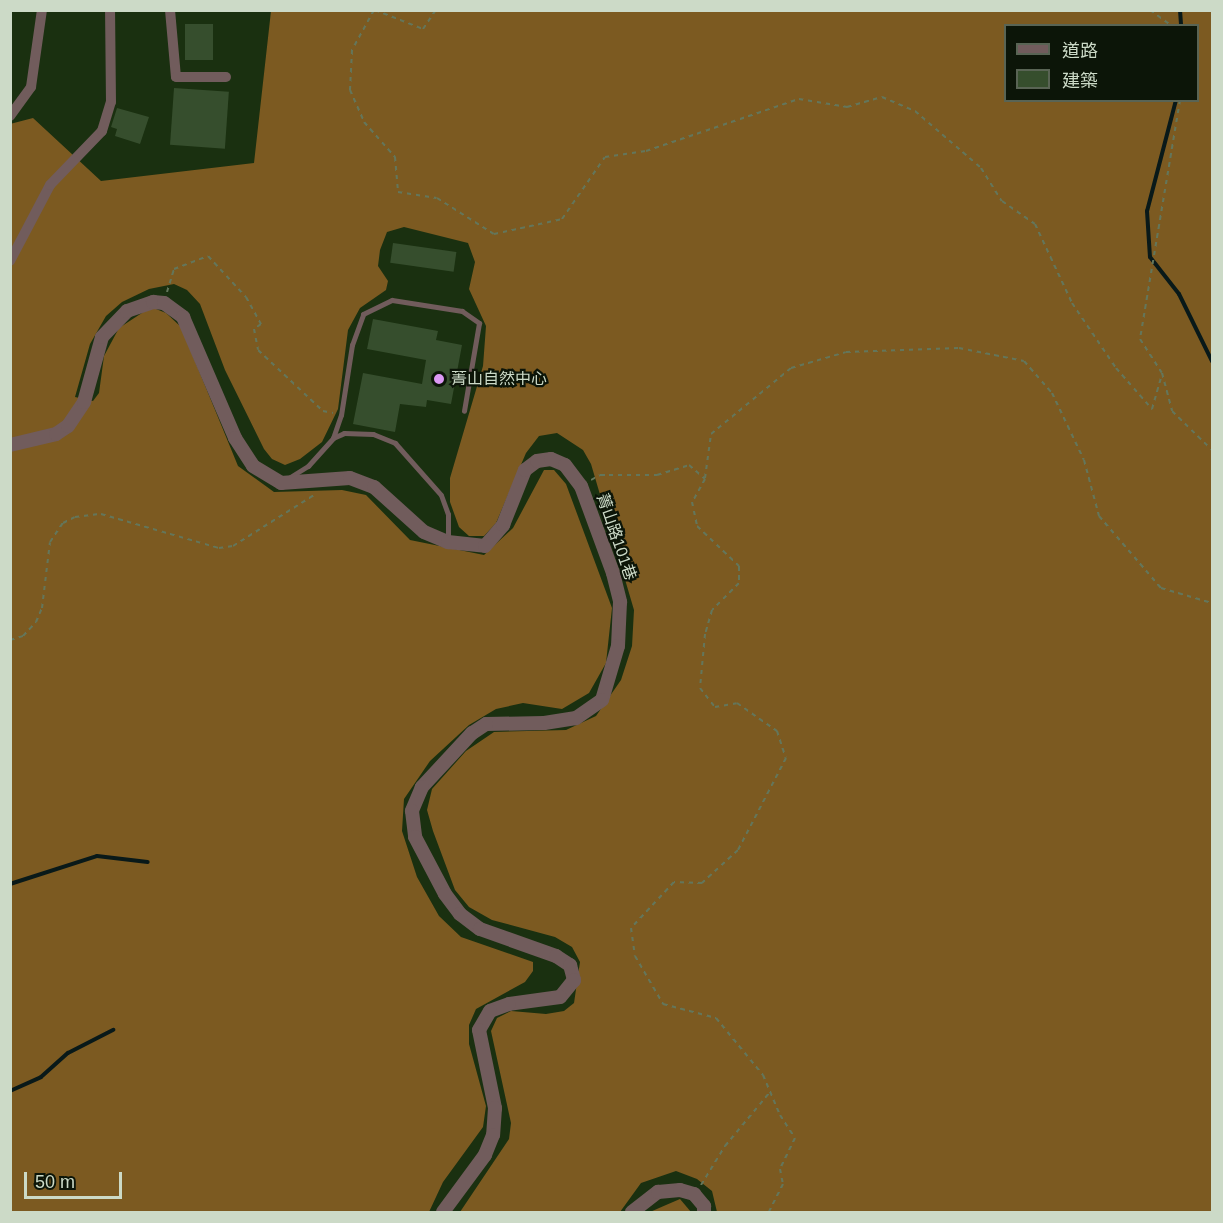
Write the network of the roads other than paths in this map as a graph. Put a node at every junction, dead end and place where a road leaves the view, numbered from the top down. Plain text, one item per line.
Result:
1 (42, 10) edge
2 (110, 10) edge
3 (170, 10) edge
4 (226, 77) dead end
5 (10, 116) edge
6 (10, 261) edge
7 (464, 411) dead end
8 (333, 438) junction
9 (10, 445) edge
10 (281, 483) junction
11 (448, 542) junction
12 (443, 1212) edge
13 (632, 1212) edge
14 (704, 1212) edge

1 - 5 street
2 - 6 street
3 - 4 street
7 - 8 lane
8 - 10 lane
8 - 11 lane
9 - 10 street
10 - 11 street, 菁山路101巷
11 - 12 street, 菁山路101巷
13 - 14 street

